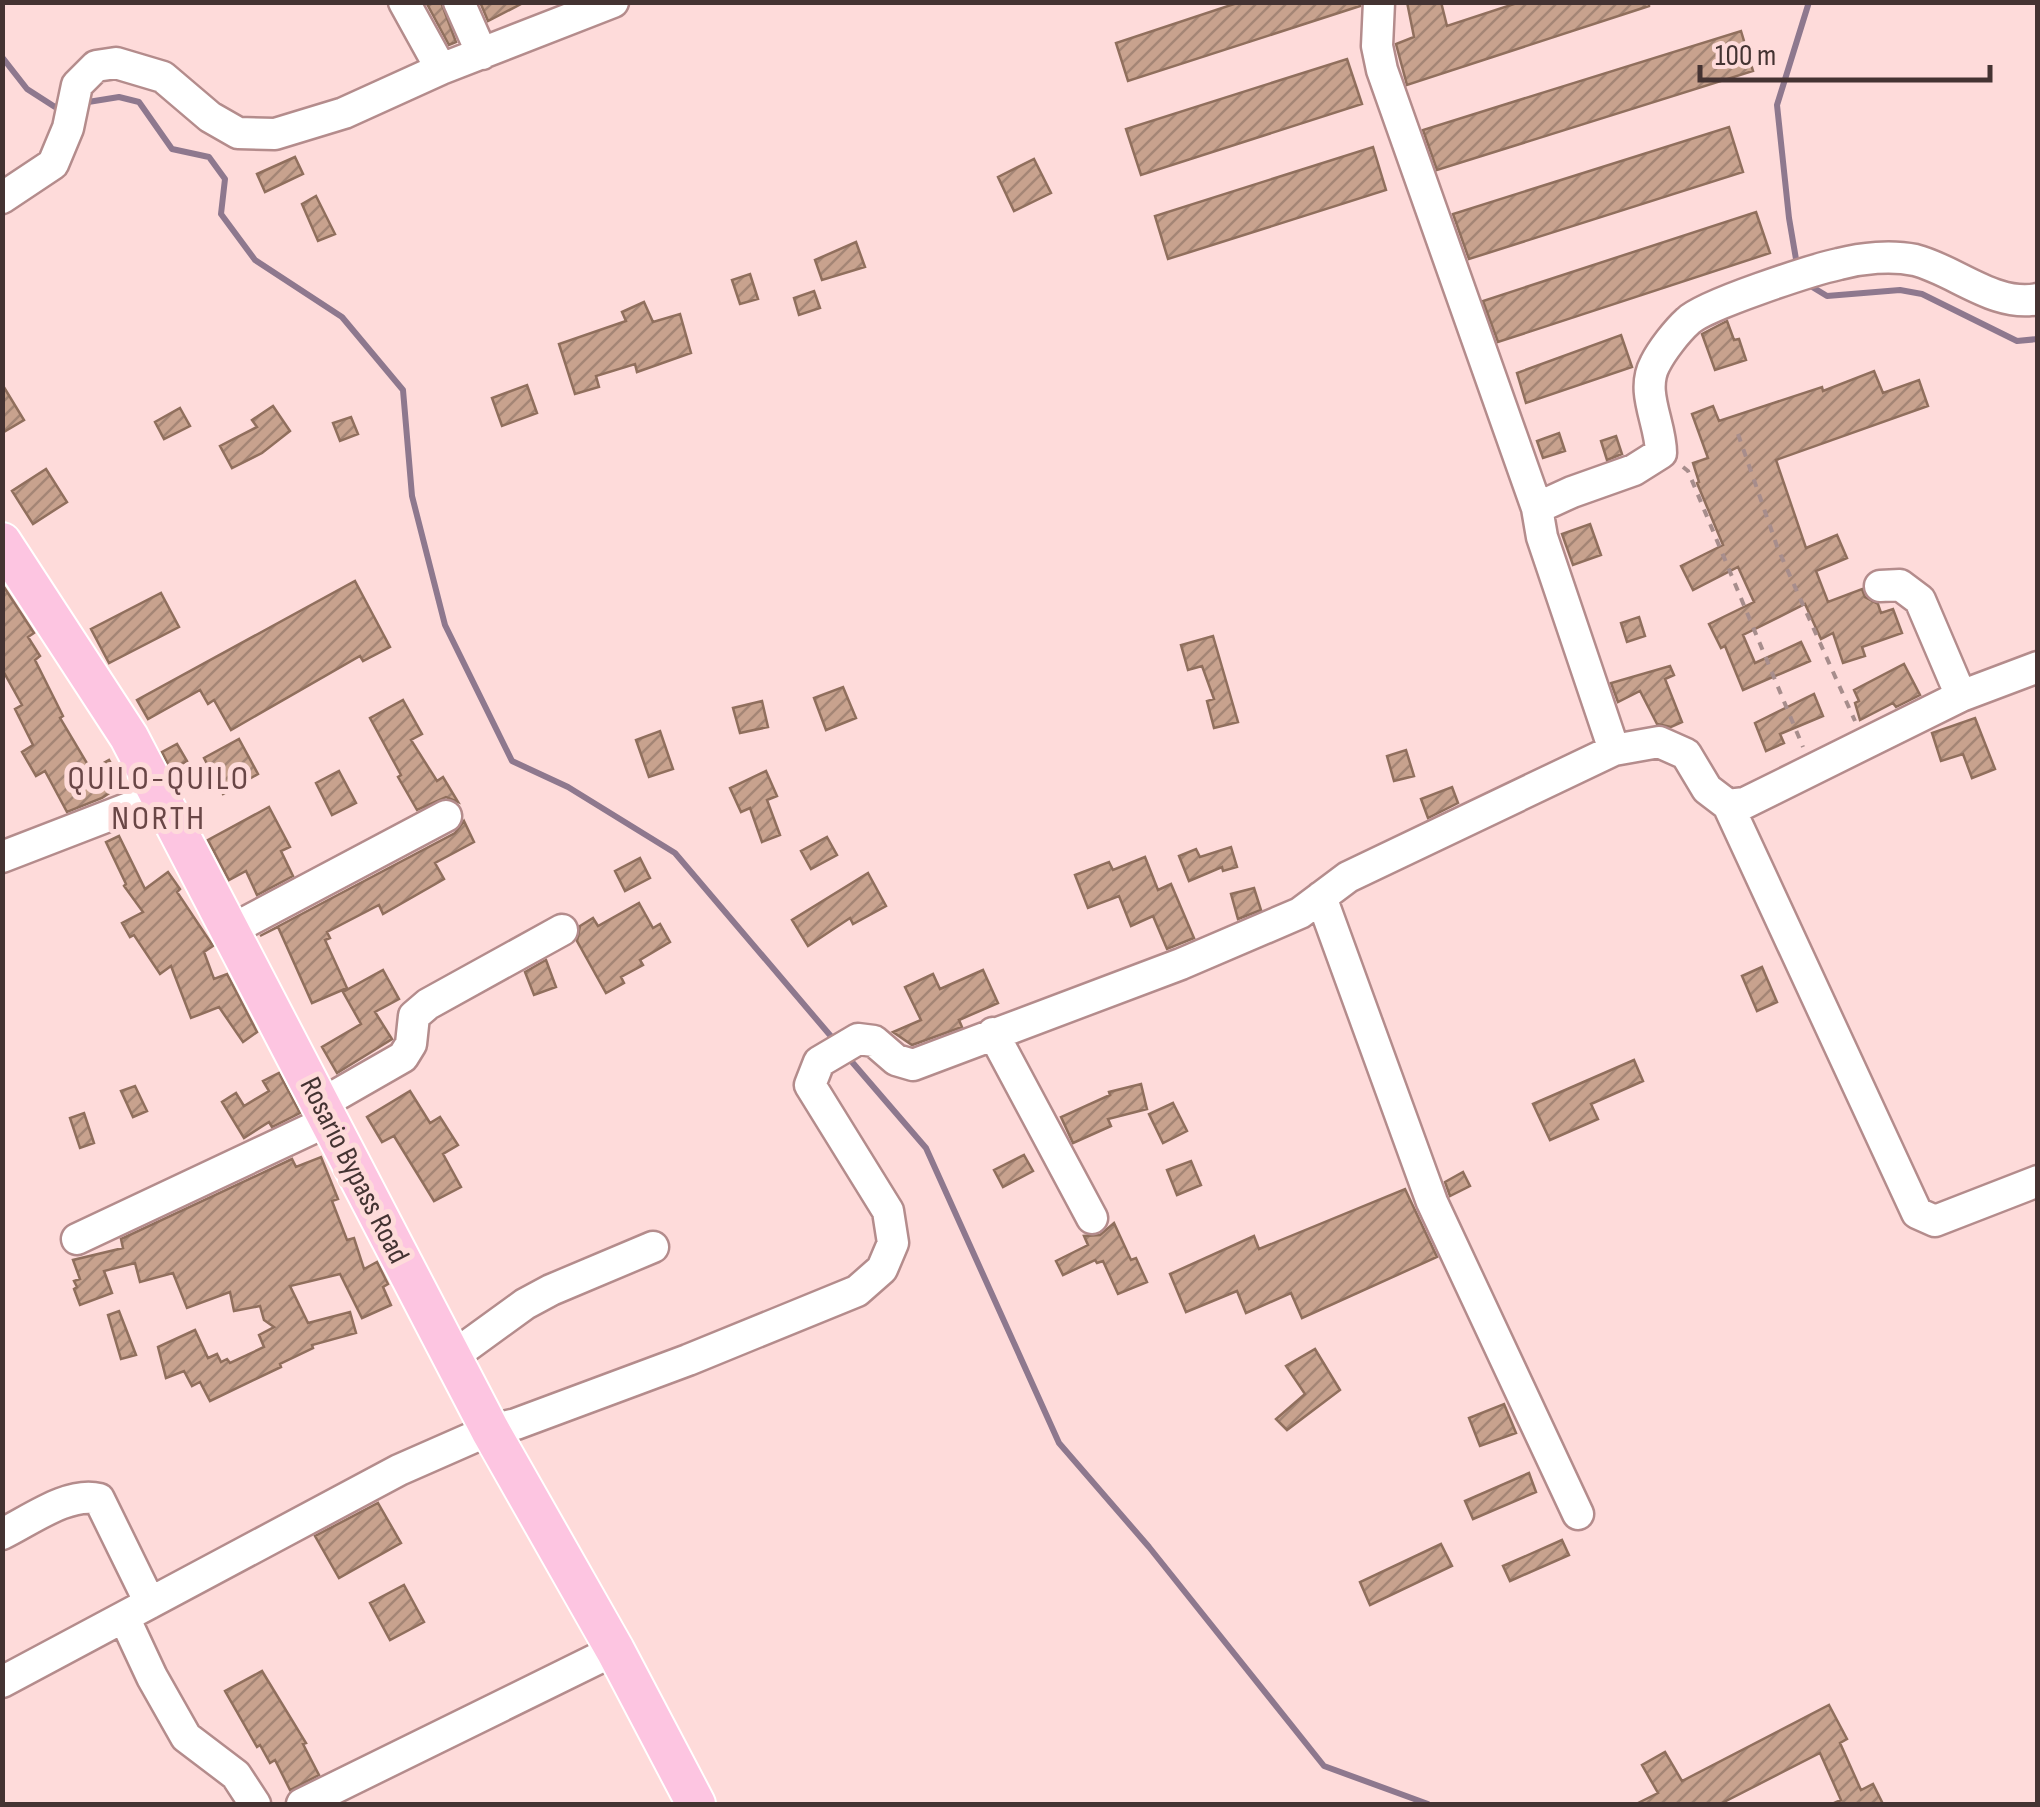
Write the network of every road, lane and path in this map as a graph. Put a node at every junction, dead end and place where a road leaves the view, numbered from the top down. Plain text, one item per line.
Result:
1 (404, 2) edge
2 (458, 2) edge
3 (613, 2) edge
4 (1378, 2) edge
5 (482, 54) junction
6 (442, 69) junction
7 (2, 198) edge
8 (2038, 300) edge
9 (1738, 434) dead end
10 (1661, 453) junction
11 (1537, 508) junction
12 (2, 542) edge
13 (1880, 586) dead end
14 (2038, 667) edge
15 (1961, 696) junction
16 (1866, 744) junction
17 (1614, 750) junction
18 (1813, 770) junction
19 (160, 796) junction
20 (1728, 806) junction
21 (446, 816) dead end
22 (2, 857) edge
23 (1321, 897) junction
24 (231, 930) junction
25 (562, 930) dead end
26 (994, 1034) junction
27 (325, 1112) junction
28 (2038, 1181) edge
29 (1092, 1218) dead end
30 (78, 1239) dead end
31 (653, 1247) dead end
32 (452, 1358) junction
33 (490, 1430) junction
34 (1578, 1514) dead end
35 (2, 1534) edge
36 (137, 1610) junction
37 (615, 1650) junction
38 (2, 1682) edge
39 (255, 1804) edge
40 (302, 1804) edge
41 (696, 1804) edge

1 - 6 street
2 - 5 street
3 - 5 street
4 - 11 street
5 - 6 street
6 - 7 street
8 - 10 street
9 - 16 path
10 - 11 street
10 - 18 path
11 - 17 street
12 - 19 main road, Rosario Bypass Road
13 - 15 street
14 - 15 street
15 - 16 street
16 - 18 street
17 - 20 street
17 - 23 street
18 - 20 street
19 - 22 street
19 - 24 main road, Rosario Bypass Road
20 - 28 street
21 - 24 street
23 - 26 street
23 - 34 street
24 - 27 main road, Rosario Bypass Road
25 - 27 street
26 - 29 street
26 - 33 street
27 - 30 street
27 - 32 main road, Rosario Bypass Road
31 - 32 street
32 - 33 main road, Rosario Bypass Road
33 - 36 street
33 - 37 main road, Rosario Bypass Road
35 - 36 street
36 - 38 street
36 - 39 street
37 - 40 street
37 - 41 main road, Rosario Bypass Road

